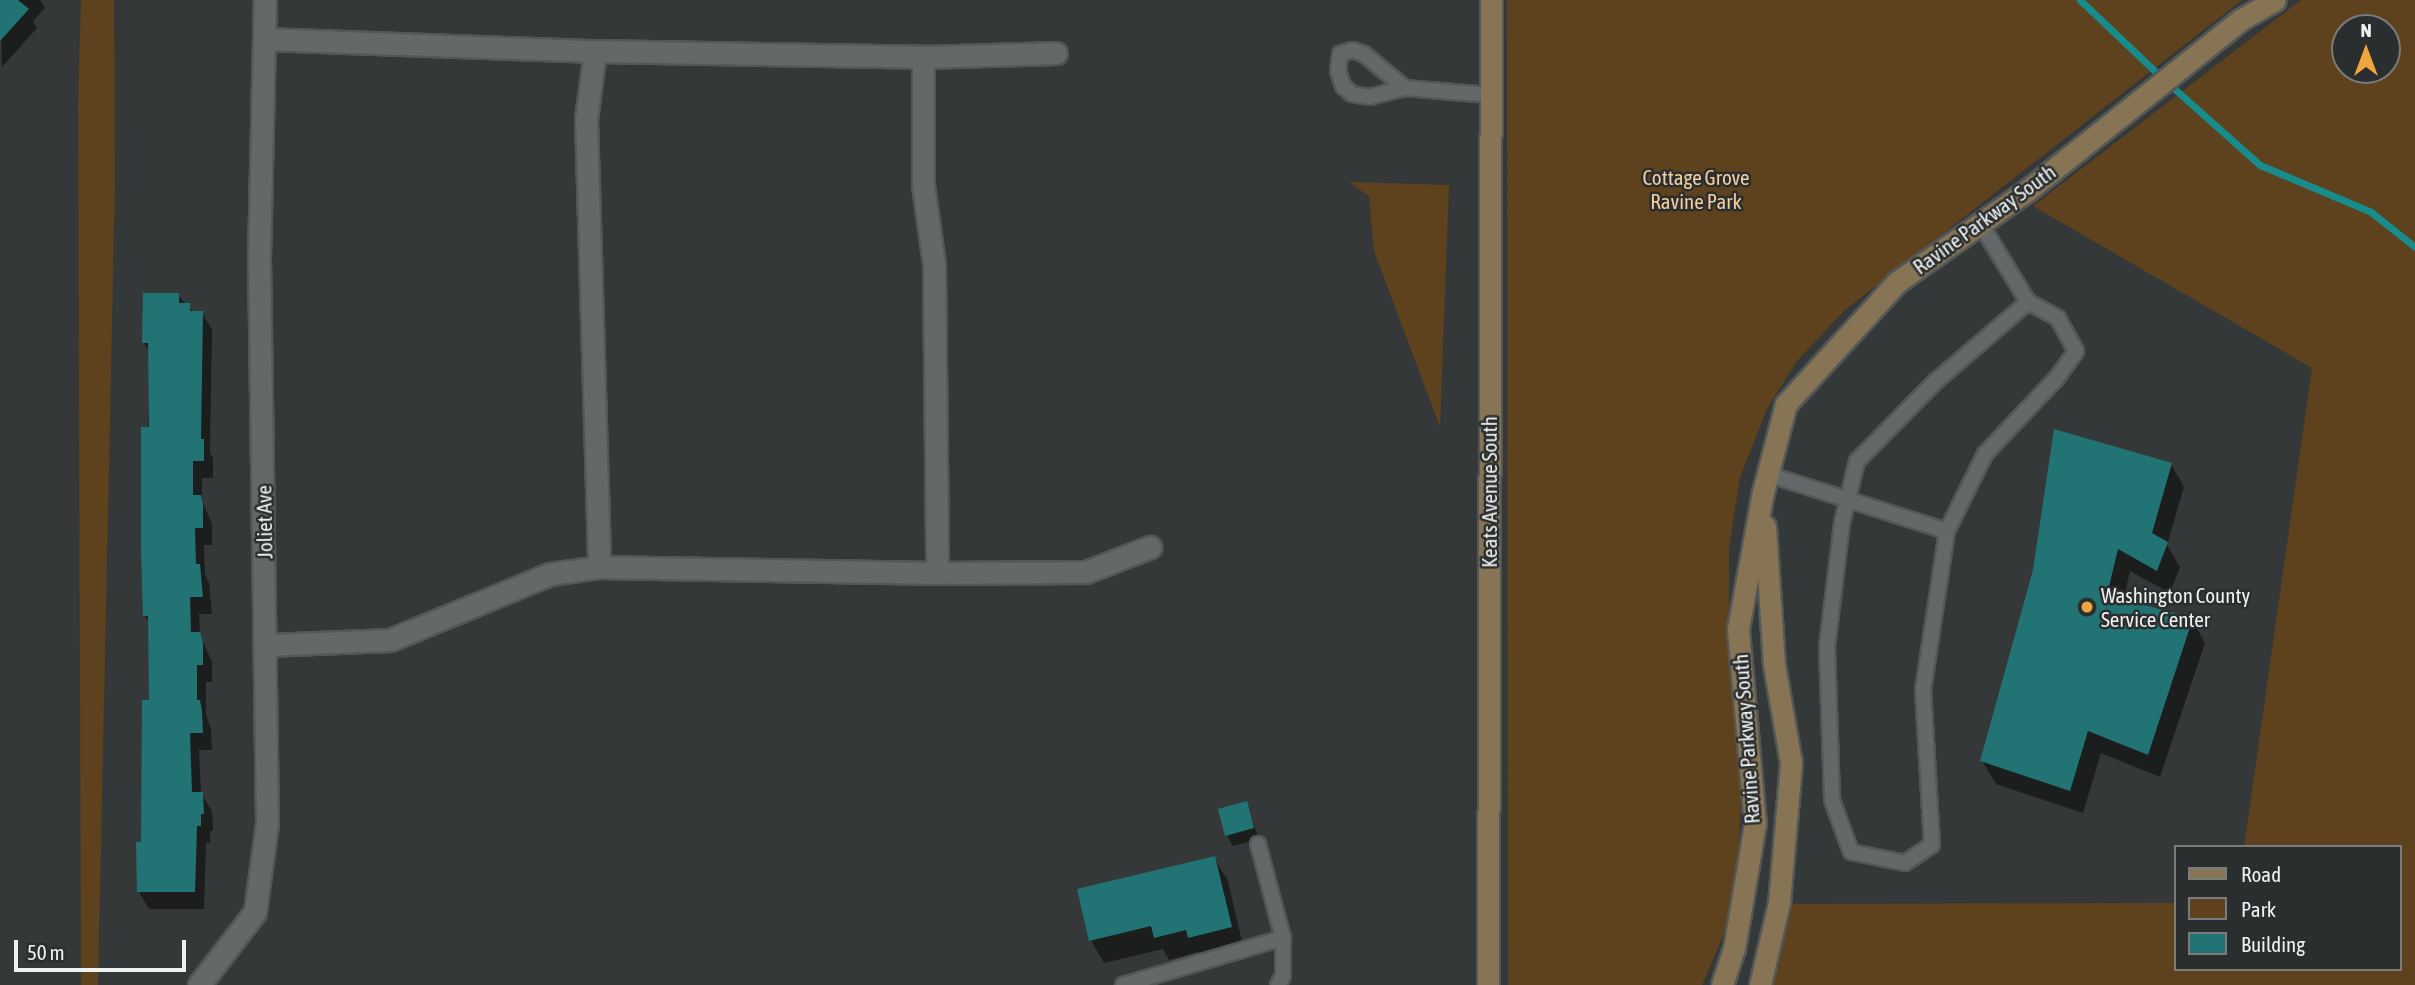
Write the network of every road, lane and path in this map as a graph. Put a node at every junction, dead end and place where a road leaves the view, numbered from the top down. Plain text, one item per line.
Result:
1 (265, 0) edge
2 (1491, 0) edge
3 (2275, 0) edge
4 (264, 39) junction
5 (595, 51) junction
6 (1056, 53) dead end
7 (923, 57) junction
8 (1405, 88) junction
9 (1490, 95) junction
10 (1980, 223) junction
11 (2028, 302) junction
12 (1765, 483) junction
13 (1848, 501) junction
14 (1947, 531) junction
15 (1150, 547) dead end
16 (599, 567) junction
17 (937, 573) junction
18 (267, 645) junction
19 (1258, 844) dead end
20 (1283, 937) junction
21 (199, 985) edge
22 (1123, 985) edge
23 (1278, 985) edge
24 (1488, 985) edge
25 (1722, 985) edge
26 (1760, 985) edge

1 - 4 street, Joliet Ave
2 - 9 street, Keats Avenue South
3 - 10 street, Ravine Parkway South
4 - 5 street
4 - 18 street, Joliet Ave
5 - 7 street
5 - 16 street
6 - 7 street
7 - 17 street
8 - 8 lane
8 - 9 lane
9 - 24 street, Keats Avenue South
10 - 11 lane
10 - 12 street, Ravine Parkway South
11 - 13 lane
11 - 14 lane
12 - 13 lane
12 - 25 street, Ravine Parkway South
12 - 26 street, Ravine Parkway South
13 - 14 lane
13 - 14 lane
15 - 17 street
16 - 17 street
16 - 18 street
18 - 21 street, Joliet Ave
19 - 20 lane
20 - 22 lane
20 - 23 lane

